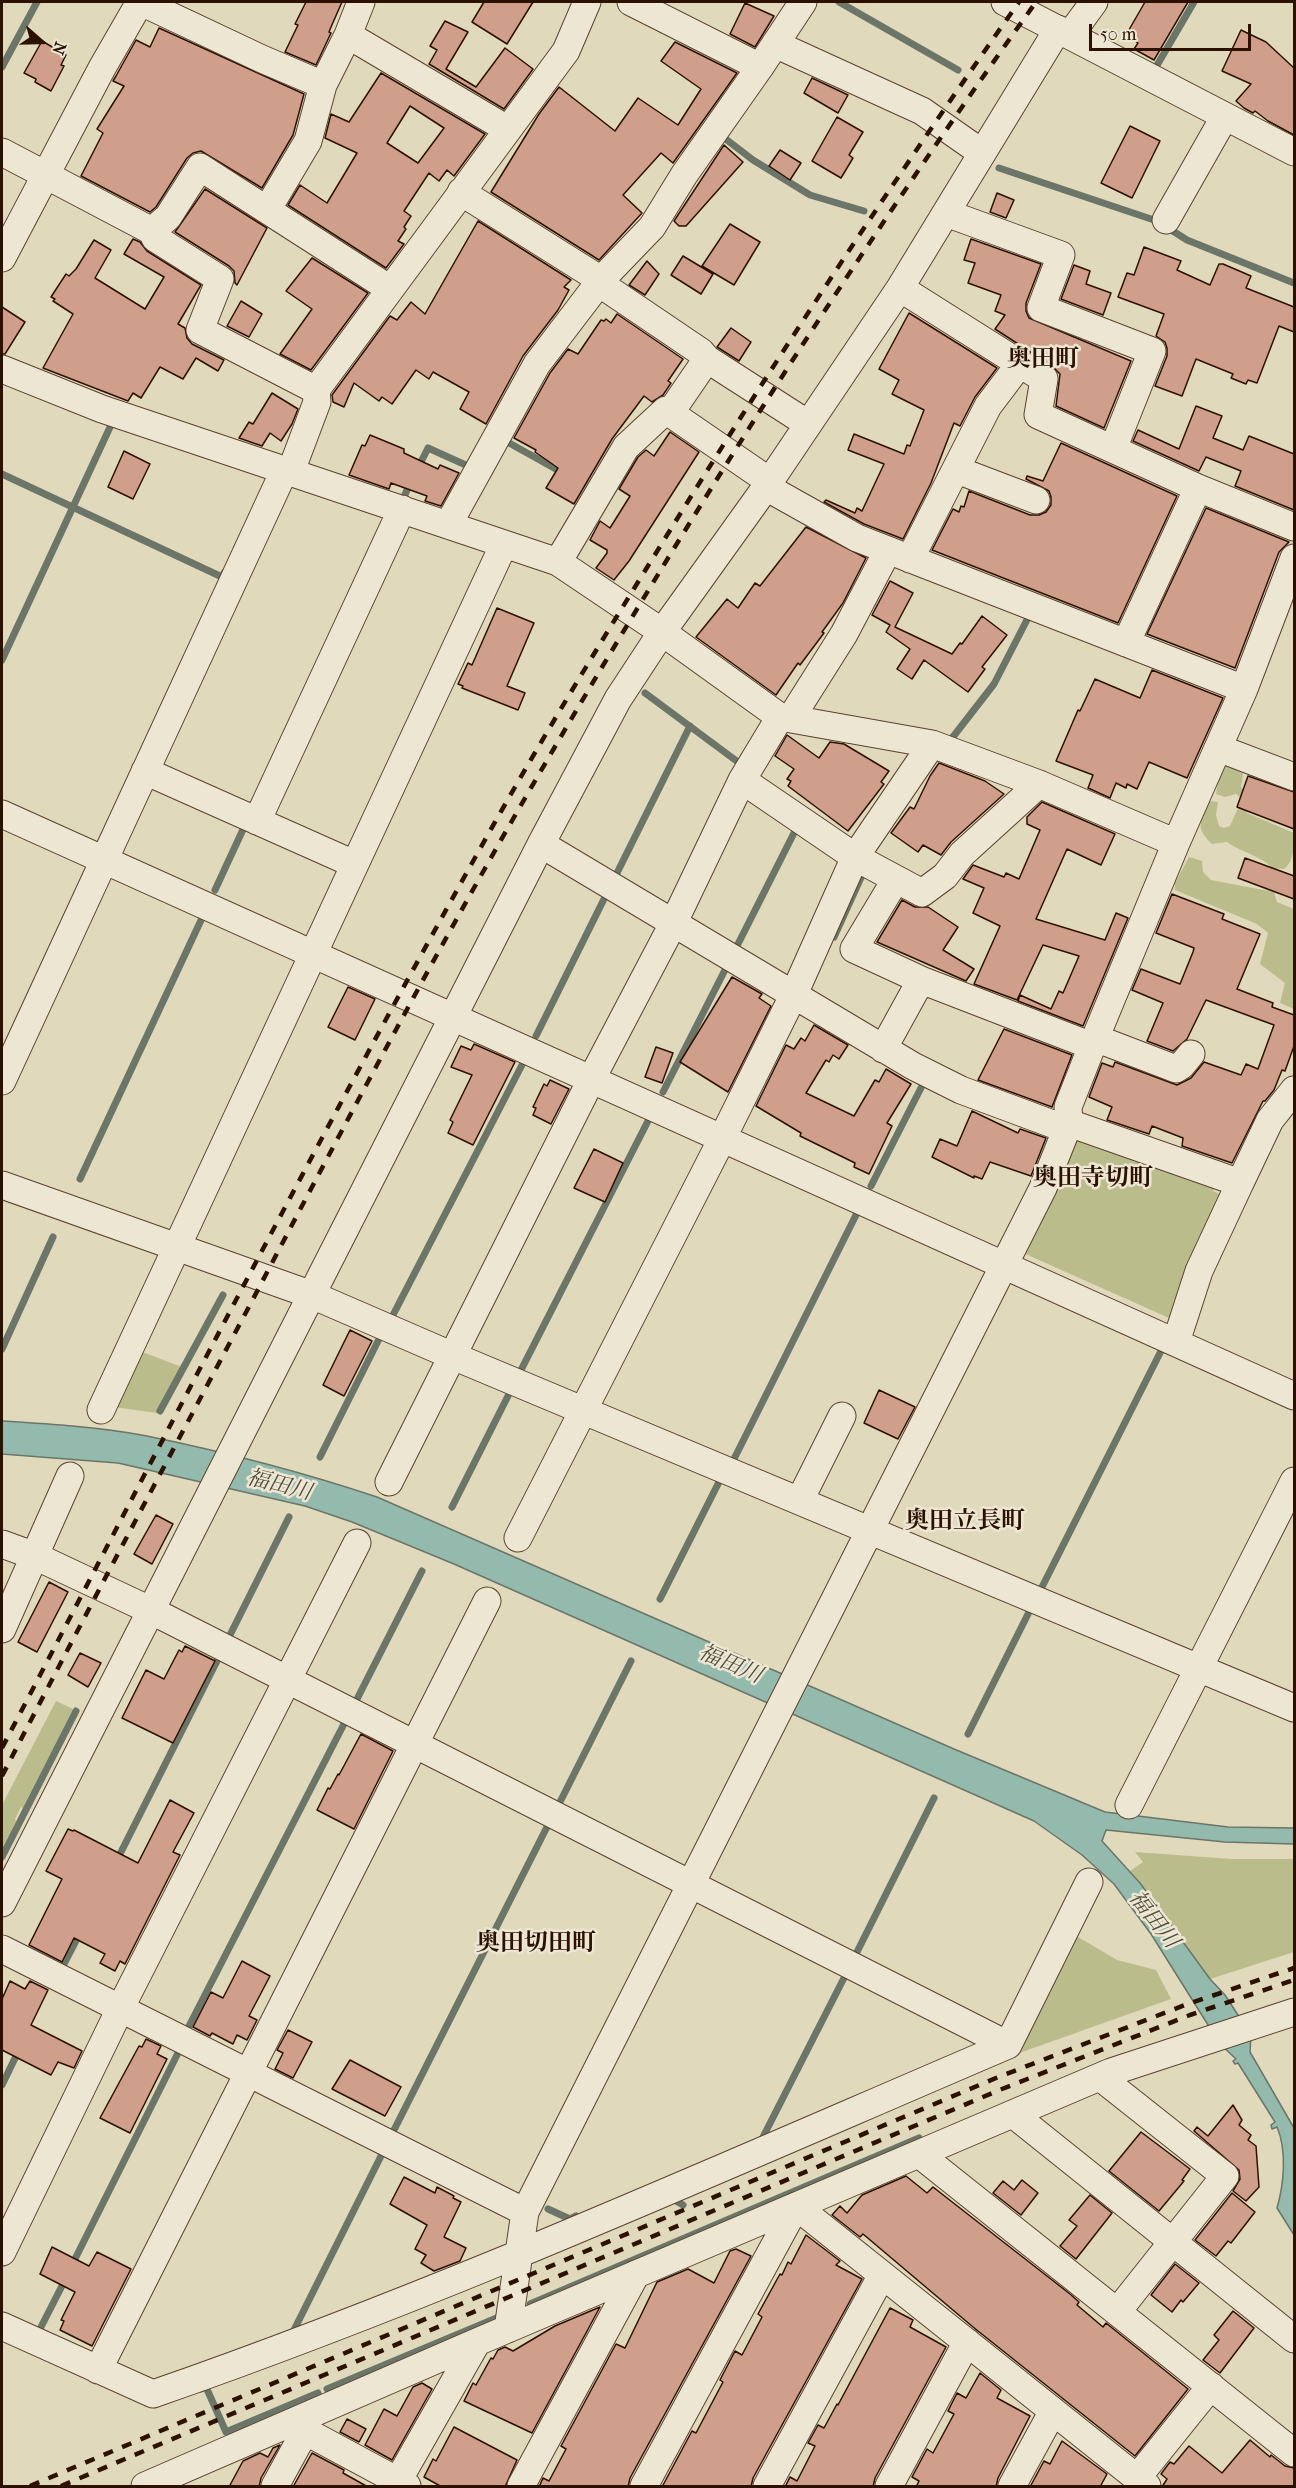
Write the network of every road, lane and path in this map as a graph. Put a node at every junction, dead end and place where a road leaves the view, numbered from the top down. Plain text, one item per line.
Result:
1 (141, 2) edge
2 (361, 2) edge
3 (587, 2) edge
4 (632, 2) edge
5 (803, 2) edge
6 (1005, 2) edge
7 (1094, 2) edge
8 (679, 12) edge
9 (1064, 32) junction
10 (348, 35) junction
11 (775, 44) junction
12 (760, 67) junction
13 (323, 85) junction
14 (1225, 116) junction
15 (507, 129) junction
16 (2, 152) edge
17 (1294, 152) edge
18 (982, 153) junction
19 (45, 175) junction
20 (461, 192) junction
21 (267, 210) junction
22 (946, 213) junction
23 (1166, 220) dead end
24 (152, 231) junction
25 (2, 258) edge
26 (600, 281) junction
27 (900, 288) junction
28 (390, 289) junction
29 (707, 359) junction
30 (1019, 365) junction
31 (2, 369) edge
32 (316, 390) junction
33 (670, 413) junction
34 (808, 424) junction
35 (1113, 449) junction
36 (288, 470) junction
37 (957, 470) junction
38 (768, 484) junction
39 (1198, 488) junction
40 (1036, 500) dead end
41 (394, 506) junction
42 (448, 525) junction
43 (1294, 527) edge
44 (504, 544) junction
45 (899, 554) junction
46 (1294, 558) edge
47 (558, 562) junction
48 (662, 632) junction
49 (1126, 643) junction
50 (1244, 689) junction
51 (785, 717) junction
52 (932, 744) junction
53 (1218, 748) junction
54 (145, 771) junction
55 (1294, 777) edge
56 (742, 780) junction
57 (1039, 784) junction
58 (2, 814) edge
59 (249, 818) junction
60 (542, 843) junction
61 (1176, 843) junction
62 (855, 857) junction
63 (104, 860) junction
64 (354, 864) junction
65 (896, 879) junction
66 (674, 922) junction
67 (312, 954) junction
68 (921, 980) junction
69 (794, 994) junction
70 (453, 1018) junction
71 (1093, 1042) junction
72 (883, 1049) junction
73 (1191, 1054) dead end
74 (591, 1080) junction
75 (2, 1081) edge
76 (1294, 1090) edge
77 (1067, 1126) junction
78 (723, 1137) junction
79 (1240, 1184) junction
80 (2, 1185) edge
81 (176, 1247) junction
82 (1004, 1265) junction
83 (312, 1295) junction
84 (1176, 1342) junction
85 (453, 1356) junction
86 (1294, 1396) edge
87 (101, 1410) dead end
88 (583, 1410) junction
89 (842, 1416) dead end
90 (70, 1476) dead end
91 (1294, 1481) edge
92 (389, 1482) dead end
93 (800, 1500) junction
94 (870, 1530) junction
95 (518, 1538) dead end
96 (357, 1542) dead end
97 (2, 1544) edge
98 (35, 1556) junction
99 (487, 1601) dead end
100 (152, 1611) junction
101 (2, 1629) edge
102 (1198, 1669) junction
103 (289, 1680) junction
104 (1294, 1708) edge
105 (415, 1744) junction
106 (1130, 1805) dead end
107 (1089, 1882) dead end
108 (692, 1884) junction
109 (2, 1903) edge
110 (2, 1949) edge
111 (120, 2009) junction
112 (1294, 2012) edge
113 (1008, 2045) junction
114 (248, 2073) junction
115 (1100, 2077) junction
116 (1012, 2114) junction
117 (919, 2154) junction
118 (796, 2206) junction
119 (525, 2212) junction
120 (1173, 2242) junction
121 (2, 2252) edge
122 (519, 2253) junction
123 (636, 2274) junction
124 (882, 2275) junction
125 (1117, 2312) junction
126 (508, 2330) junction
127 (8, 2335) edge
128 (1294, 2339) edge
129 (477, 2342) junction
130 (967, 2342) junction
131 (98, 2370) junction
132 (1211, 2386) junction
133 (1053, 2411) junction
134 (302, 2426) junction
135 (1294, 2453) edge
136 (1140, 2483) edge
137 (400, 2485) edge
138 (148, 2486) edge
139 (275, 2487) edge
140 (521, 2487) edge
141 (644, 2487) edge
142 (767, 2487) edge
143 (889, 2487) edge
144 (1012, 2487) edge

1 - 13 street
1 - 19 street
2 - 10 street
3 - 15 street
4 - 8 street
5 - 11 street
6 - 9 street
7 - 9 street
8 - 12 street
9 - 14 street
9 - 18 street
10 - 13 street
10 - 15 street
11 - 12 street
11 - 18 street
12 - 26 street
13 - 21 street
14 - 17 street
14 - 23 street
15 - 20 street
16 - 19 street
18 - 22 street
19 - 24 street
19 - 25 street
20 - 26 street
20 - 28 street
21 - 24 street
21 - 28 street
22 - 27 street
22 - 35 street
24 - 32 street
26 - 29 street
26 - 42 street
27 - 30 street
27 - 34 street
28 - 32 street
29 - 33 street
29 - 34 street
30 - 35 street
30 - 37 street
31 - 36 street
32 - 36 street
33 - 38 street
33 - 47 street
34 - 38 street
35 - 39 street
36 - 41 street
36 - 54 street
37 - 40 street
37 - 45 street
38 - 45 street
38 - 48 street
39 - 43 street
39 - 49 street
41 - 42 street
41 - 59 street
42 - 44 street
44 - 47 street
44 - 64 street
45 - 49 street
45 - 51 street
46 - 50 street
47 - 48 street
48 - 51 street
48 - 60 street
49 - 50 street
50 - 53 street
51 - 52 street
51 - 56 street
52 - 57 street
52 - 62 street
53 - 55 street
53 - 61 street
54 - 59 street
54 - 63 street
56 - 62 street
56 - 66 street
57 - 61 street
57 - 65 street
58 - 63 street
59 - 64 street
60 - 66 street
60 - 70 street
61 - 71 street
62 - 65 street
62 - 69 street
63 - 67 street
63 - 75 street
64 - 67 street
65 - 68 street
66 - 69 street
66 - 74 street
67 - 70 street
67 - 81 street
68 - 71 street
68 - 72 street
69 - 72 street
69 - 78 street
70 - 74 street
70 - 83 street
71 - 73 street
71 - 77 street
72 - 77 street
74 - 78 street
74 - 85 street
76 - 79 street
77 - 79 street
77 - 82 street
78 - 82 street
78 - 88 street
79 - 84 street
80 - 81 street
81 - 83 street
81 - 87 street
82 - 84 street
82 - 94 street
83 - 85 street
83 - 100 street
84 - 86 street
85 - 88 street
85 - 92 street
88 - 93 street
88 - 95 street
89 - 93 street
90 - 98 street
91 - 102 street
93 - 94 street
94 - 102 street
94 - 108 street
96 - 103 street
97 - 98 street
98 - 100 street
98 - 101 street
99 - 105 street
100 - 103 street
100 - 109 street
102 - 104 street
102 - 106 street
103 - 105 street
103 - 111 street
105 - 108 street
105 - 114 street
107 - 113 street
108 - 113 street
108 - 119 street
110 - 111 street
111 - 114 street
111 - 121 street
112 - 115 street
113 - 122 street
114 - 119 street
114 - 131 street
115 - 116 street
115 - 120 street
116 - 117 street
116 - 120 street
117 - 118 street
117 - 125 street
118 - 123 street
118 - 124 street
118 - 141 street
119 - 122 street
120 - 125 street
120 - 128 street
122 - 126 street
122 - 131 street
123 - 126 street
123 - 140 street
124 - 130 street
124 - 142 street
125 - 132 street
126 - 129 street
127 - 131 street
129 - 134 street
129 - 137 street
130 - 133 street
130 - 143 street
132 - 135 street
132 - 136 street
133 - 136 street
133 - 144 street
134 - 137 street
134 - 138 street
134 - 139 street

